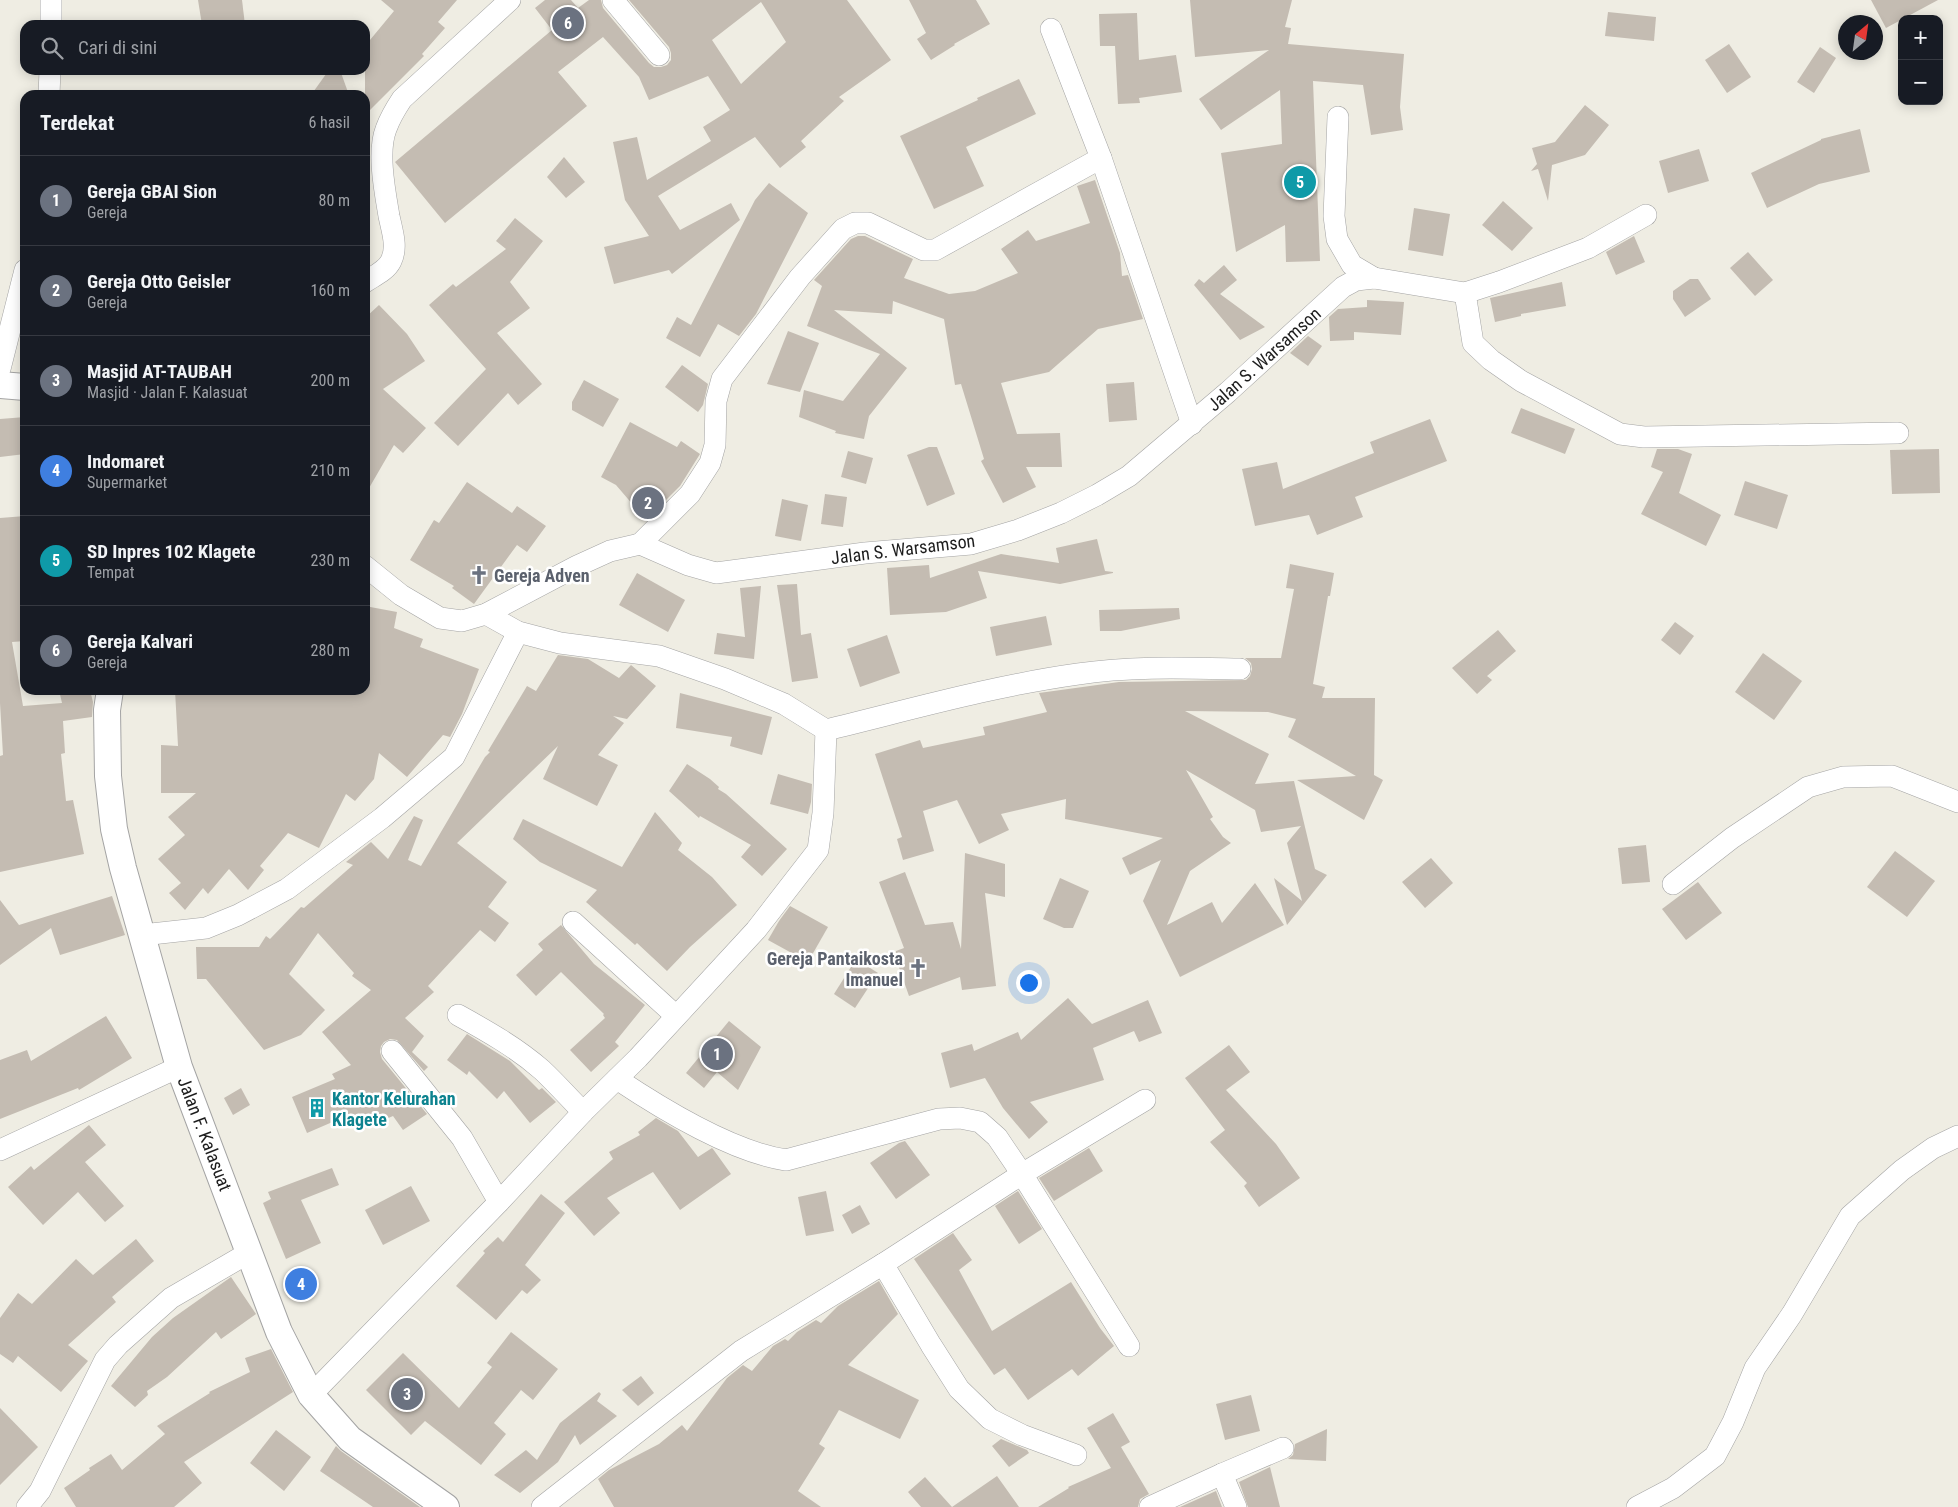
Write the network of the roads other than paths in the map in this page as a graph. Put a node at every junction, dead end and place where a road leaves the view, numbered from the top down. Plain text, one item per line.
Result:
1 (51, 0) edge
2 (510, 0) edge
3 (613, 0) edge
4 (51, 20) edge
5 (1051, 30) dead end
6 (658, 55) dead end
7 (50, 75) edge
8 (49, 90) edge
9 (1338, 117) dead end
10 (1100, 158) junction
11 (1646, 215) dead end
12 (1374, 278) junction
13 (370, 279) edge
14 (20, 290) edge
15 (1465, 293) junction
16 (0, 369) edge
17 (0, 385) edge
18 (20, 387) edge
19 (1192, 424) junction
20 (1898, 433) dead end
21 (640, 544) junction
22 (370, 570) edge
23 (486, 614) junction
24 (518, 632) junction
25 (1240, 669) dead end
26 (109, 695) edge
27 (826, 730) junction
28 (1958, 802) edge
29 (1673, 884) dead end
30 (573, 922) dead end
31 (142, 935) junction
32 (458, 1015) dead end
33 (676, 1016) junction
34 (392, 1051) dead end
35 (179, 1067) junction
36 (617, 1079) junction
37 (1145, 1100) dead end
38 (583, 1112) junction
39 (1958, 1136) edge
40 (0, 1150) edge
41 (1022, 1174) junction
42 (500, 1202) junction
43 (250, 1252) junction
44 (883, 1264) junction
45 (1129, 1346) dead end
46 (311, 1395) junction
47 (1283, 1448) dead end
48 (1076, 1455) dead end
49 (1222, 1474) junction
50 (26, 1507) edge
51 (446, 1507) edge
52 (542, 1507) edge
53 (1150, 1507) edge
54 (1236, 1507) edge
55 (1638, 1507) edge

1 - 4 street
2 - 13 street
3 - 6 street
5 - 10 street
7 - 8 street
9 - 12 street
10 - 19 street
10 - 21 street
11 - 15 street, Jalan S. Warsamson
12 - 15 street, Jalan S. Warsamson
12 - 19 street, Jalan S. Warsamson
14 - 16 street
15 - 20 street
17 - 18 street
19 - 21 street, Jalan S. Warsamson
21 - 23 street
22 - 23 street
23 - 24 street
24 - 27 street
24 - 31 street
25 - 27 street
26 - 31 street, Jalan F. Kalasuat
27 - 33 street
28 - 29 street
30 - 33 street
31 - 35 street, Jalan F. Kalasuat
32 - 38 street
33 - 36 street
34 - 42 street
35 - 40 street
35 - 43 street, Jalan F. Kalasuat
36 - 38 street
36 - 41 street
37 - 41 street
38 - 42 street
39 - 55 street
41 - 44 street
41 - 45 street
42 - 46 street
43 - 46 street, Jalan F. Kalasuat
43 - 50 street
44 - 48 street
44 - 52 street
46 - 51 street, Jalan F. Kalasuat
47 - 49 street
49 - 53 street
49 - 54 street

